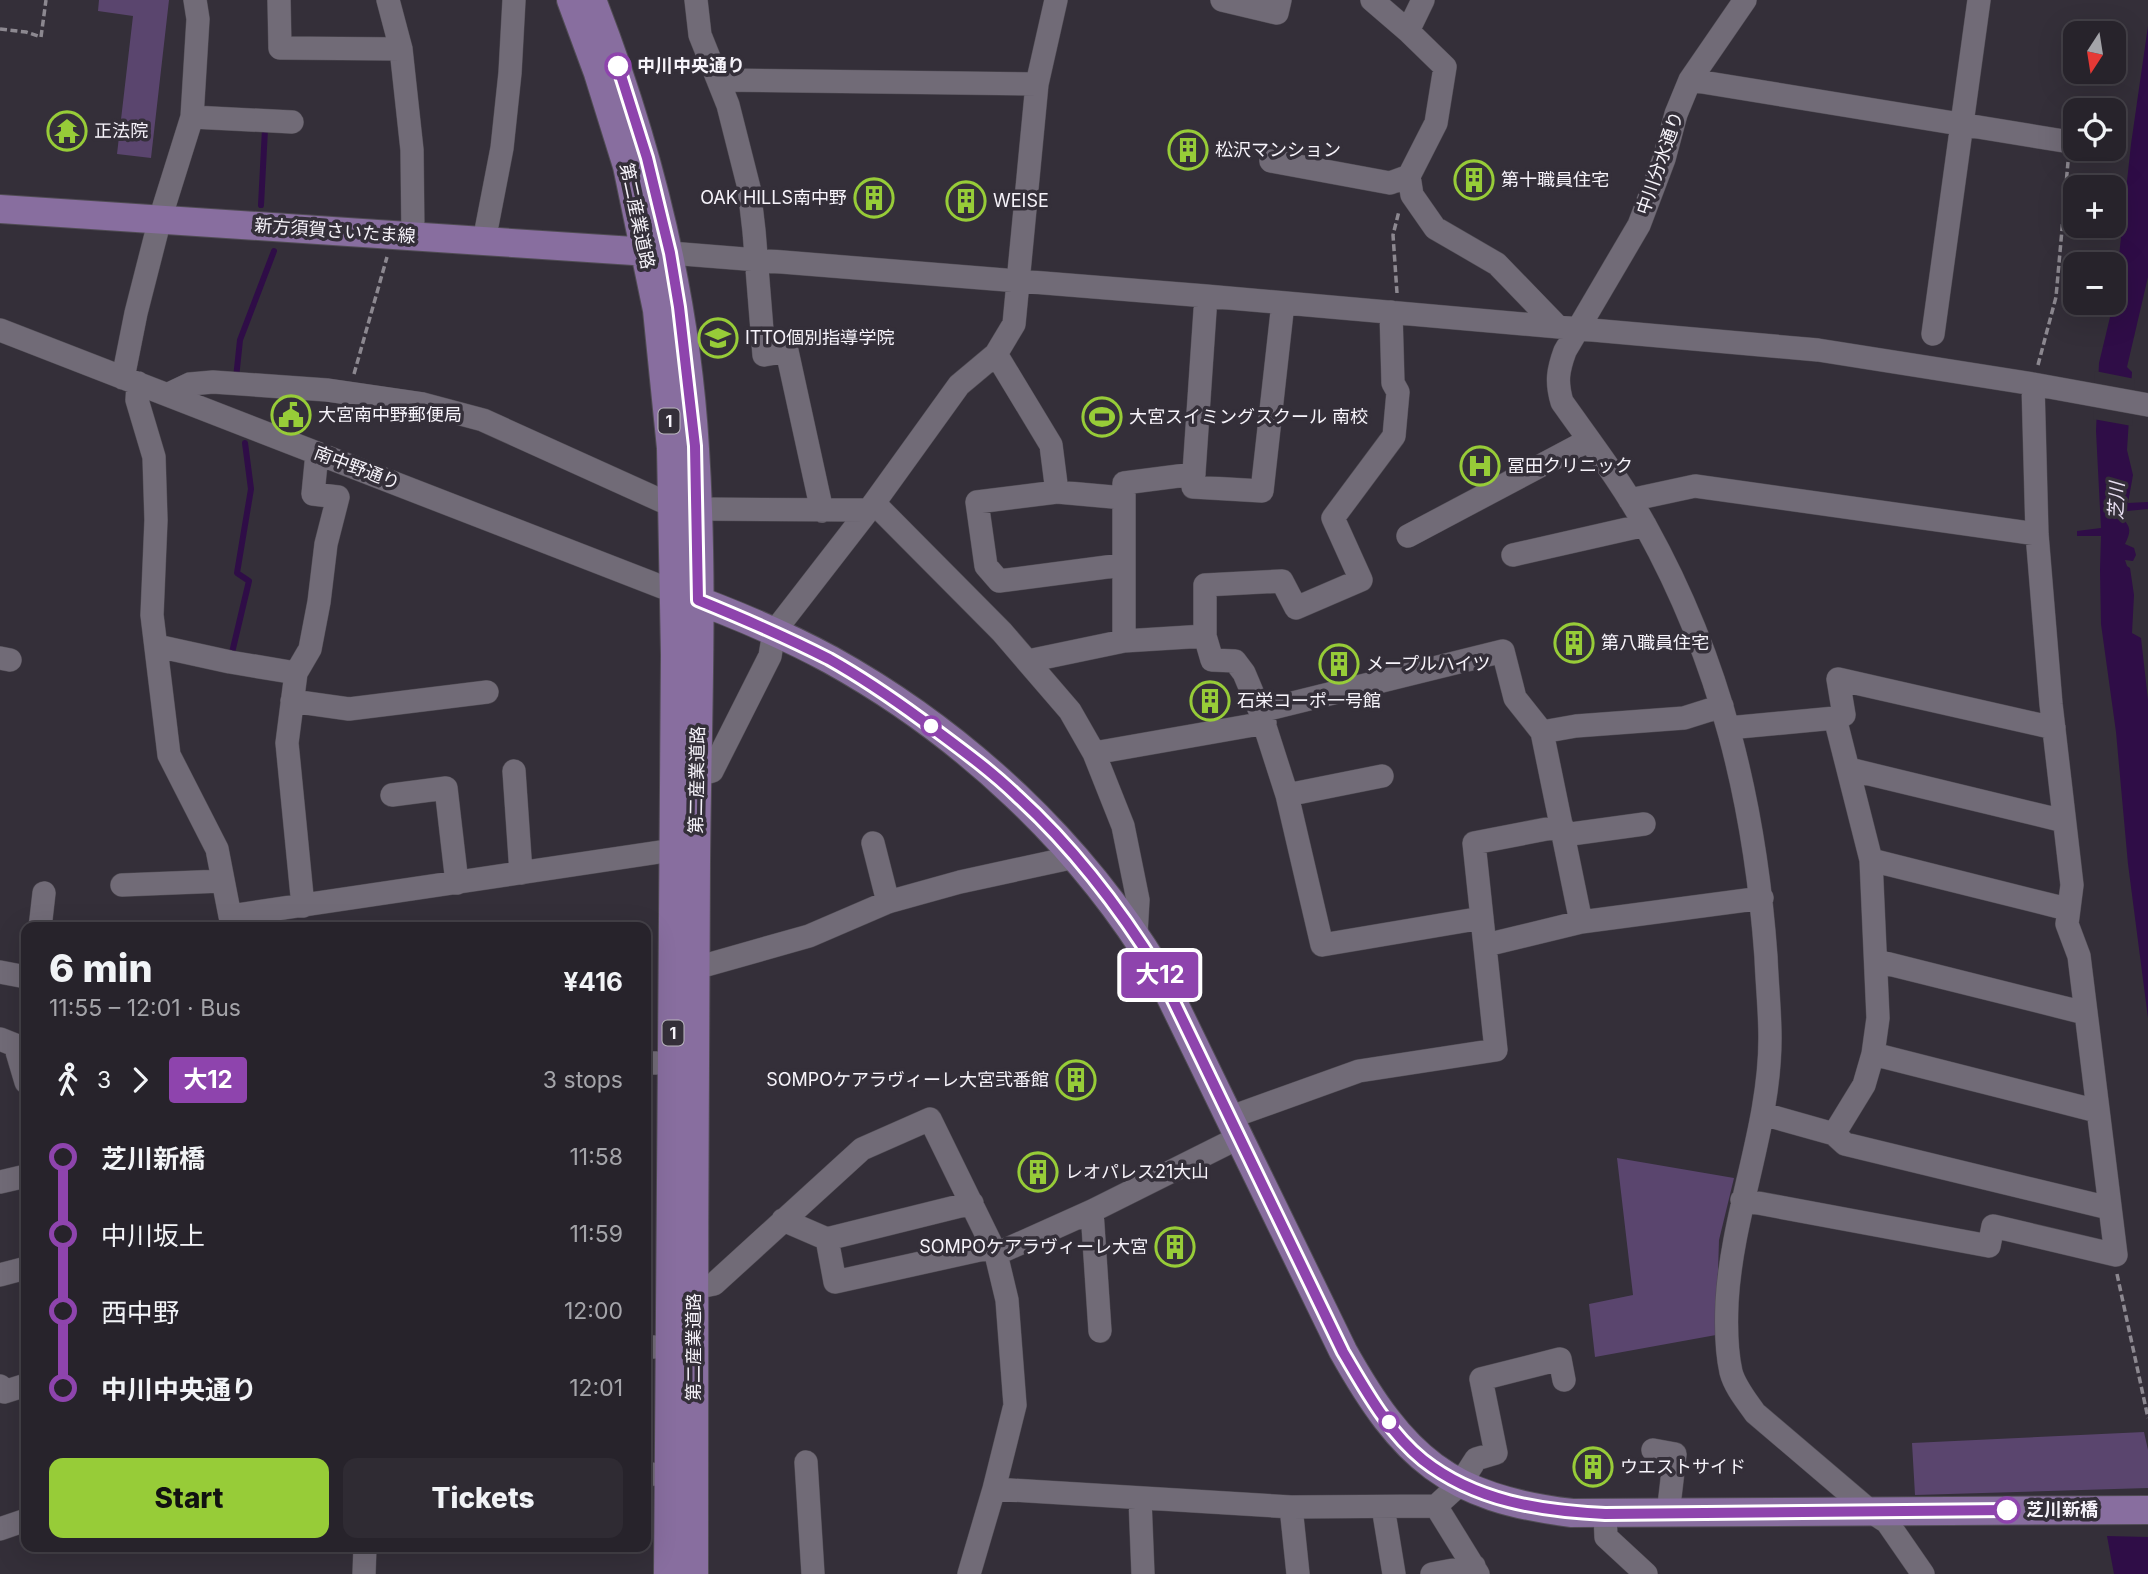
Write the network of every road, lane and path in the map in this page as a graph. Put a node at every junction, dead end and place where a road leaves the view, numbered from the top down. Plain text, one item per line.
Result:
1 (46, 0) edge
2 (195, 0) edge
3 (279, 0) edge
4 (388, 0) edge
5 (514, 0) edge
6 (571, 0) edge
7 (593, 0) edge
8 (696, 0) edge
9 (1056, 0) edge
10 (1222, 0) edge
11 (1280, 0) edge
12 (1371, 0) edge
13 (1423, 0) edge
14 (1745, 0) edge
15 (1979, 0) edge
16 (0, 29) edge
17 (1408, 31) junction
18 (401, 49) junction
19 (718, 80) junction
20 (1690, 80) junction
21 (1037, 84) junction
22 (192, 117) junction
23 (292, 122) dead end
24 (1963, 124) junction
25 (2063, 141) edge
26 (2068, 161) edge
27 (1271, 162) dead end
28 (1407, 177) junction
29 (0, 209) edge
30 (160, 219) junction
31 (413, 236) junction
32 (484, 241) junction
33 (388, 253) dead end
34 (658, 253) junction
35 (756, 260) junction
36 (1018, 282) junction
37 (1206, 296) junction
38 (1283, 303) junction
39 (1394, 313) junction
40 (1568, 328) junction
41 (0, 330) edge
42 (1933, 334) dead end
43 (996, 354) junction
44 (131, 380) junction
45 (2043, 386) junction
46 (349, 393) junction
47 (169, 394) junction
48 (2148, 405) edge
49 (1589, 440) junction
50 (317, 453) junction
51 (1194, 474) junction
52 (1057, 492) junction
53 (1124, 498) junction
54 (1630, 500) junction
55 (871, 506) junction
56 (685, 507) junction
57 (822, 511) junction
58 (1645, 525) junction
59 (2037, 534) junction
60 (1408, 536) dead end
61 (1513, 555) dead end
62 (1122, 565) junction
63 (686, 596) junction
64 (774, 632) junction
65 (1205, 636) junction
66 (1124, 642) junction
67 (157, 646) junction
68 (1028, 661) junction
69 (296, 673) junction
70 (487, 692) dead end
71 (292, 701) junction
72 (1262, 717) junction
73 (1725, 717) junction
74 (1835, 719) junction
75 (2054, 728) junction
76 (1542, 732) junction
77 (1094, 753) junction
78 (1849, 769) junction
79 (514, 771) dead end
80 (696, 776) junction
81 (1382, 776) dead end
82 (392, 795) dead end
83 (1287, 795) junction
84 (2064, 821) junction
85 (1644, 824) dead end
86 (1563, 830) junction
87 (873, 843) dead end
88 (673, 850) junction
89 (1075, 858) junction
90 (1871, 860) junction
91 (521, 873) junction
92 (223, 881) junction
93 (457, 883) junction
94 (122, 885) dead end
95 (44, 892) dead end
96 (1762, 898) junction
97 (888, 902) junction
98 (303, 906) junction
99 (2067, 909) junction
100 (1482, 918) junction
101 (41, 922) edge
102 (234, 922) edge
103 (1580, 922) junction
104 (1136, 934) junction
105 (1486, 945) junction
106 (1877, 961) junction
107 (696, 968) junction
108 (0, 972) edge
109 (21, 976) edge
110 (2085, 1013) junction
111 (0, 1040) edge
112 (1874, 1054) junction
113 (659, 1063) edge
114 (21, 1065) edge
115 (2097, 1111) junction
116 (1763, 1114) junction
117 (1235, 1127) junction
118 (1834, 1134) junction
119 (21, 1177) edge
120 (0, 1182) edge
121 (1742, 1200) junction
122 (972, 1203) junction
123 (2109, 1208) junction
124 (1093, 1210) junction
125 (783, 1220) junction
126 (827, 1240) junction
127 (995, 1250) junction
128 (2116, 1255) junction
129 (21, 1269) edge
130 (0, 1275) edge
131 (694, 1288) junction
132 (1100, 1331) dead end
133 (657, 1347) edge
134 (1564, 1380) dead end
135 (0, 1386) edge
136 (21, 1387) edge
137 (2148, 1418) edge
138 (1653, 1450) dead end
139 (806, 1462) dead end
140 (669, 1475) edge
141 (1460, 1483) junction
142 (994, 1489) junction
143 (1140, 1499) junction
144 (1436, 1506) junction
145 (1291, 1507) junction
146 (1383, 1507) junction
147 (2148, 1510) edge
148 (1870, 1511) junction
149 (1605, 1514) junction
150 (1668, 1514) junction
151 (21, 1522) edge
152 (0, 1530) edge
153 (365, 1552) edge
154 (1476, 1570) edge
155 (1635, 1572) edge
156 (364, 1574) edge
157 (668, 1574) edge
158 (694, 1574) edge
159 (813, 1574) edge
160 (969, 1574) edge
161 (1143, 1574) edge
162 (1298, 1574) edge
163 (1394, 1574) edge
164 (1432, 1574) edge
165 (1923, 1574) edge

1 - 16 path
2 - 22 street
3 - 18 street
4 - 18 street
5 - 32 street
6 - 34 main road, 第二産業道路 / 1
7 - 34 main road, 第二産業道路 / 1
8 - 19 street
9 - 21 street
10 - 11 street
12 - 17 street
13 - 17 street
14 - 20 street, 中川分水通り
15 - 24 street
17 - 28 street
18 - 31 street
19 - 21 street
19 - 35 street
20 - 24 street
20 - 40 street, 中川分水通り
21 - 36 street
22 - 23 street
22 - 30 street
24 - 25 street
24 - 42 street
26 - 45 path
27 - 28 street
28 - 39 path
28 - 40 street
29 - 30 main road, 新方須賀さいたま線
30 - 31 main road, 新方須賀さいたま線
30 - 44 street
31 - 32 main road, 新方須賀さいたま線
32 - 34 main road, 新方須賀さいたま線
33 - 46 path
34 - 35 street
34 - 56 main road, 第二産業道路 / 1
35 - 36 street
35 - 57 street
36 - 37 street
36 - 43 street
37 - 38 street
37 - 51 street
38 - 39 street
38 - 51 street
39 - 40 street
39 - 65 street
40 - 45 street
40 - 49 street, 中川分水通り
41 - 44 street, 南中野通り
43 - 52 street
43 - 55 street
44 - 47 street, 南中野通り
44 - 67 street
45 - 48 street
45 - 59 street
46 - 47 street
46 - 56 street
47 - 50 street, 南中野通り
49 - 54 street, 中川分水通り
49 - 60 street
50 - 63 street, 南中野通り
50 - 69 street
51 - 53 street
52 - 53 street
52 - 62 street
53 - 62 street
54 - 58 street, 中川分水通り
54 - 59 street
55 - 57 street
55 - 64 street
55 - 68 street
56 - 57 street
56 - 63 main road, 第二産業道路 / 1
58 - 61 street
58 - 73 street, 中川分水通り
59 - 75 street
62 - 66 street
63 - 64 main road
63 - 80 main road, 第二産業道路 / 1
63 - 88 main road, 第二産業道路 / 1
64 - 80 street
64 - 89 main road
65 - 66 street
65 - 72 street
66 - 68 street
67 - 69 street
67 - 92 street
68 - 77 street
69 - 71 street
70 - 71 street
71 - 98 street
72 - 76 street
72 - 77 street
72 - 83 street
73 - 74 street
73 - 76 street
73 - 96 street, 中川分水通り
74 - 75 street
74 - 78 street
75 - 84 street
76 - 86 street
77 - 104 street
78 - 84 street
78 - 90 street
79 - 91 street
80 - 107 main road, 第二産業道路 / 1
81 - 83 street
82 - 93 street
83 - 100 street
84 - 99 street
85 - 86 street
86 - 100 street
86 - 103 street
87 - 97 street
88 - 91 street
88 - 113 main road, 第二産業道路 / 1
89 - 97 street
89 - 104 main road
90 - 99 street
90 - 106 street
91 - 93 street
92 - 94 street
92 - 102 street
93 - 98 street
95 - 101 street
96 - 103 street
96 - 116 street, 中川分水通り
97 - 107 street
98 - 102 street
99 - 110 street
100 - 105 street
103 - 105 street
104 - 117 main road
105 - 117 street
106 - 110 street
106 - 112 street
107 - 131 main road, 第二産業道路 / 1
108 - 109 street
110 - 115 street
111 - 114 street
112 - 115 street
112 - 118 street
113 - 133 main road, 第二産業道路 / 1
115 - 123 street
116 - 118 street
116 - 121 street, 中川分水通り
117 - 124 street
117 - 141 main road
118 - 123 street
119 - 120 street
121 - 128 street
121 - 148 street, 中川分水通り
122 - 125 street
122 - 126 street
122 - 127 street
123 - 128 street
124 - 127 street
124 - 132 street
125 - 126 street
125 - 131 street
126 - 127 street
127 - 142 street
128 - 137 path
129 - 130 street
131 - 140 main road, 第二産業道路 / 1
133 - 140 main road, 第二産業道路 / 1
134 - 141 street
135 - 136 street
138 - 150 street
139 - 159 street
140 - 157 main road, 第二産業道路 / 1
140 - 158 main road, 第二産業道路 / 1
141 - 144 street
141 - 149 main road
142 - 143 street
142 - 160 street
143 - 145 street
143 - 161 street
144 - 146 street
144 - 154 street
145 - 146 street
145 - 162 street
146 - 163 street
147 - 148 main road
148 - 150 main road
148 - 165 street, 中川分水通り
149 - 150 main road
149 - 155 street
151 - 152 street
153 - 156 street
154 - 164 street

